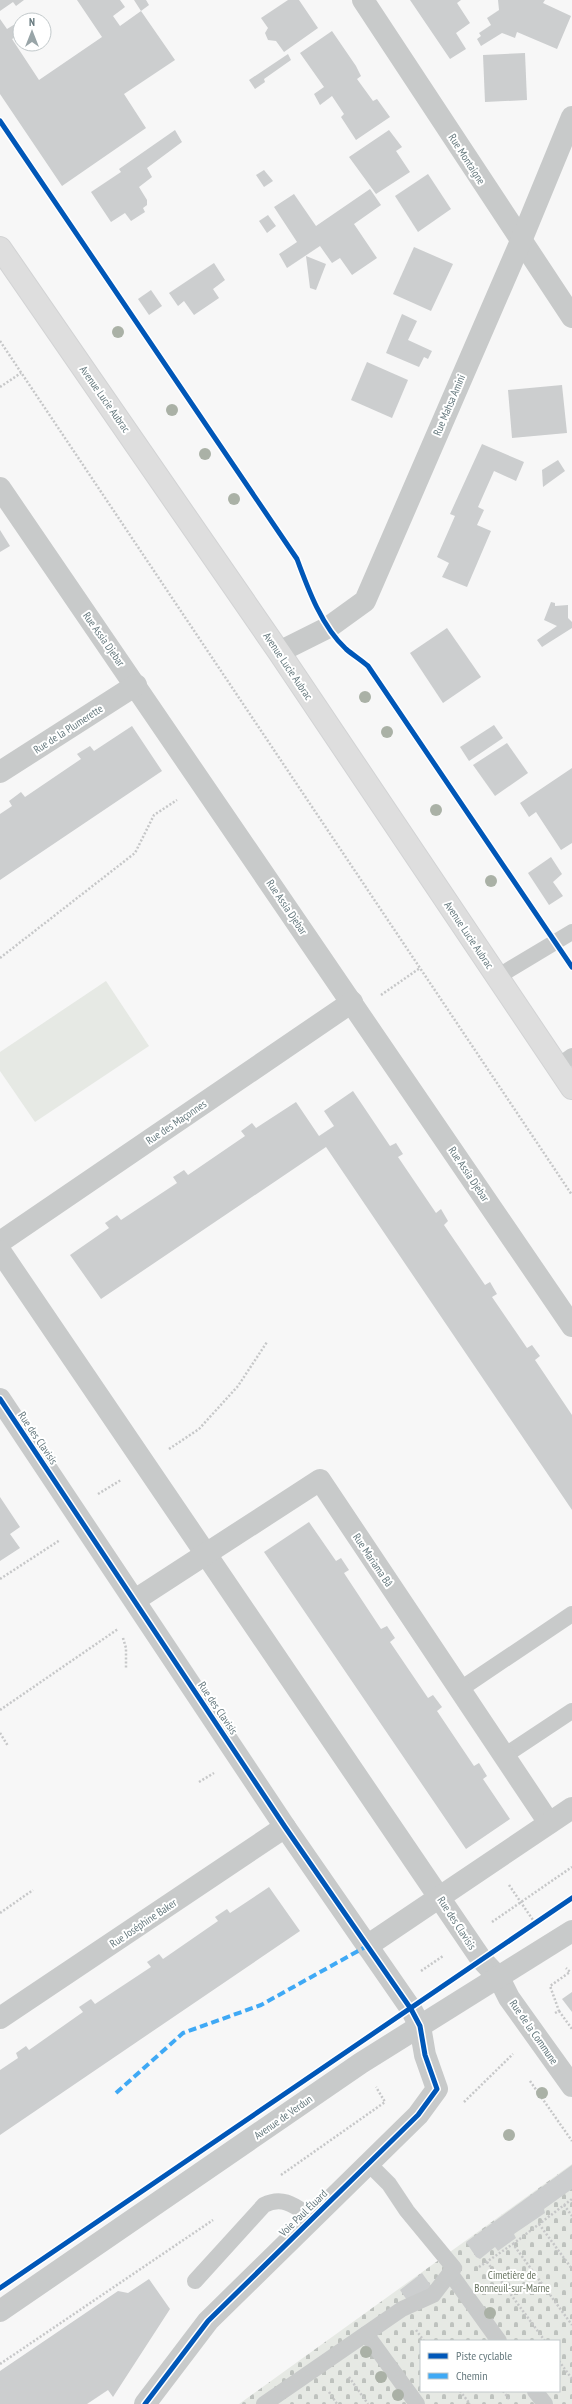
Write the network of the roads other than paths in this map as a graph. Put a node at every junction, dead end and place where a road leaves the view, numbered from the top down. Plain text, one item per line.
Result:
1 (364, 0) edge
2 (572, 117) edge
3 (521, 241) junction
4 (0, 248) edge
5 (572, 317) edge
6 (0, 488) edge
7 (279, 652) junction
8 (136, 685) junction
9 (0, 772) edge
10 (572, 932) edge
11 (497, 977) junction
12 (354, 1006) junction
13 (565, 1061) edge
14 (572, 1088) edge
15 (0, 1242) edge
16 (0, 1251) edge
17 (572, 1326) edge
18 (0, 1399) edge
19 (206, 1554) junction
20 (135, 1600) junction
21 (572, 1614) edge
22 (459, 1690) junction
23 (572, 1711) edge
24 (504, 1756) junction
25 (572, 1808) edge
26 (549, 1823) junction
27 (285, 1827) junction
28 (440, 1897) junction
29 (572, 1931) edge
30 (367, 1946) junction
31 (498, 1978) junction
32 (0, 2018) edge
33 (420, 2026) junction
34 (572, 2086) edge
35 (368, 2163) junction
36 (313, 2218) junction
37 (452, 2271) junction
38 (195, 2281) dead end
39 (0, 2311) edge
40 (366, 2334) junction
41 (498, 2340) edge
42 (536, 2392) edge
43 (145, 2404) edge
44 (264, 2404) edge
45 (417, 2404) edge
46 (544, 2404) edge

1 - 3 street, Rue Montaigne
2 - 3 street, Rue Mahsa Amini
3 - 5 street, Rue Montaigne
3 - 7 street, Rue Mahsa Amini
4 - 7 main road, Avenue Lucie Aubrac
6 - 8 street, Rue Assia Djebar
7 - 11 main road, Avenue Lucie Aubrac
8 - 9 street, Rue de la Plumerette
8 - 12 street, Rue Assia Djebar
10 - 11 lane
11 - 13 main road, Avenue Lucie Aubrac
12 - 15 street, Rue des Maçonnes
12 - 17 street, Rue Assia Djebar
13 - 14 main road, Avenue Lucie Aubrac
16 - 19 street, Rue des Clavisis
18 - 20 street, Rue des Clavisis
19 - 20 street, Rue Mariama Bâ
19 - 22 street, Rue Mariama Bâ
19 - 28 street, Rue des Clavisis
20 - 27 street, Rue des Clavisis
21 - 22 lane
22 - 24 street, Rue Mariama Bâ
23 - 24 lane
24 - 26 street, Rue Mariama Bâ
25 - 26 street
26 - 28 street
27 - 30 street, Rue des Clavisis
27 - 32 street, Rue Joséphine Baker
28 - 30 street
28 - 31 street, Rue des Clavisis
29 - 31 street, Avenue de Verdun
30 - 33 street, Rue des Clavisis
31 - 33 street, Avenue de Verdun
31 - 34 street, Rue de la Commune
33 - 35 street, Voie Paul Éluard
33 - 39 street, Avenue de Verdun
35 - 36 street, Voie Paul Éluard
35 - 37 lane
36 - 38 lane
36 - 43 street, Voie Paul Éluard
37 - 40 lane
37 - 41 lane
40 - 44 lane
40 - 45 lane
42 - 46 lane

